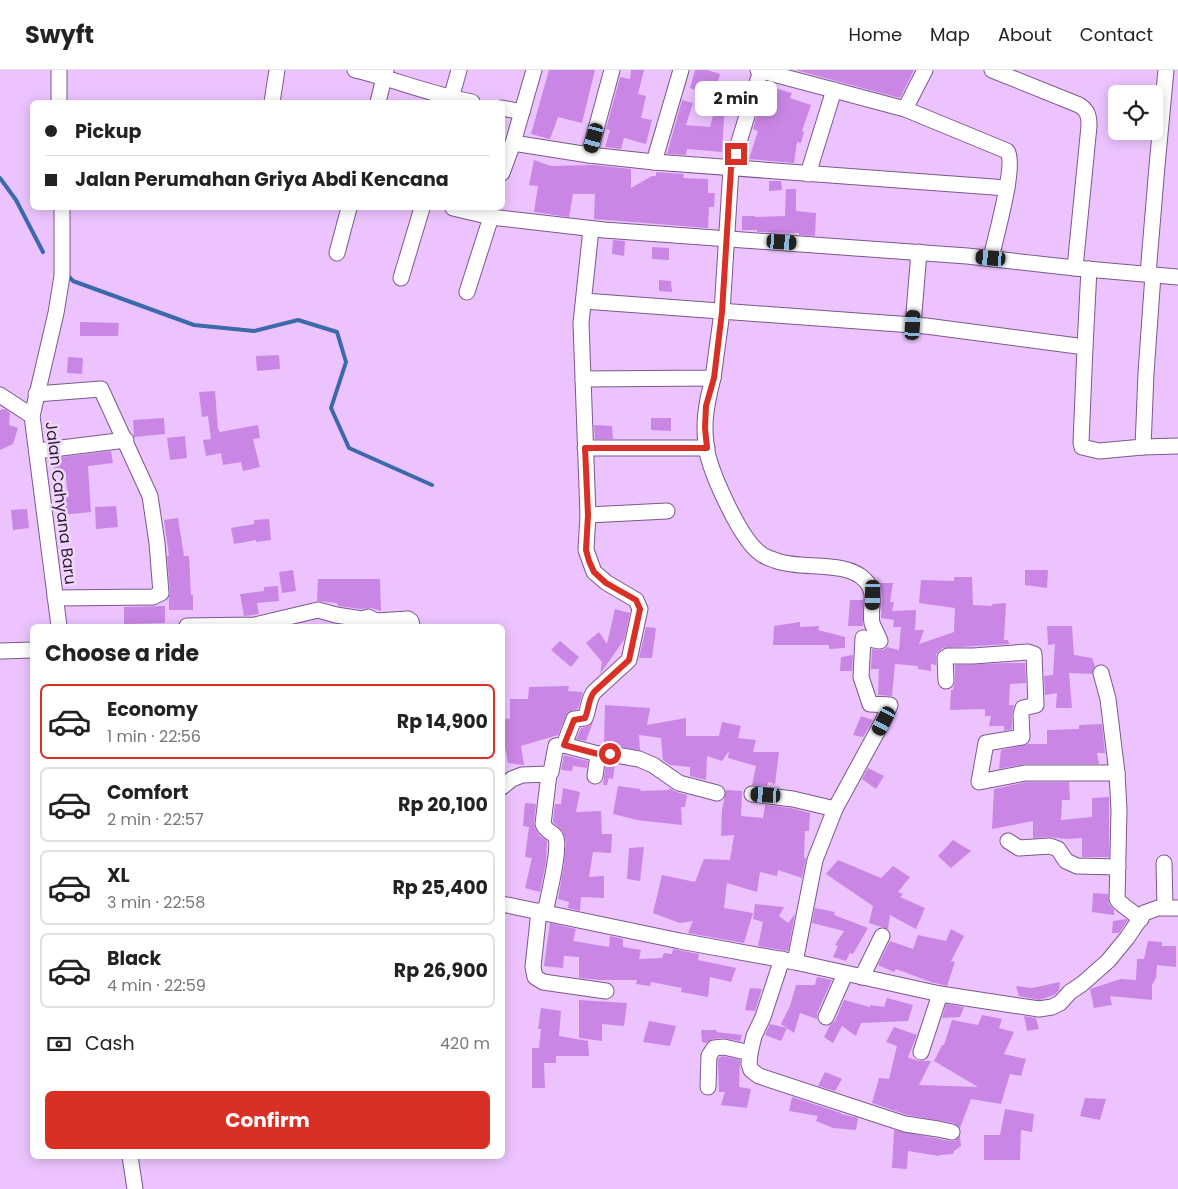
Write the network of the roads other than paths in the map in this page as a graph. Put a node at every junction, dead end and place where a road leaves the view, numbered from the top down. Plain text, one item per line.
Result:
1 (59, 70) edge
2 (277, 70) edge
3 (355, 70) edge
4 (459, 70) edge
5 (534, 70) edge
6 (612, 70) edge
7 (681, 70) edge
8 (760, 70) edge
9 (925, 70) edge
10 (992, 70) edge
11 (1166, 70) edge
12 (386, 74) edge
13 (1178, 76) edge
14 (834, 90) junction
15 (59, 100) edge
16 (272, 100) edge
17 (379, 100) edge
18 (449, 100) edge
19 (451, 100) edge
20 (505, 109) edge
21 (905, 109) junction
22 (522, 112) junction
23 (513, 143) junction
24 (589, 156) junction
25 (654, 162) junction
26 (505, 165) edge
27 (731, 168) junction
28 (808, 174) junction
29 (1007, 188) junction
30 (62, 210) edge
31 (348, 210) edge
32 (421, 210) edge
33 (467, 210) edge
34 (489, 213) edge
35 (591, 229) junction
36 (726, 238) junction
37 (919, 252) junction
38 (337, 253) dead end
39 (991, 258) junction
40 (1082, 269) junction
41 (1151, 274) junction
42 (1178, 277) edge
43 (401, 278) dead end
44 (467, 292) dead end
45 (584, 301) junction
46 (722, 312) junction
47 (913, 325) junction
48 (1085, 347) junction
49 (714, 372) junction
50 (583, 379) junction
51 (36, 394) junction
52 (0, 395) edge
53 (32, 416) junction
54 (126, 440) junction
55 (1178, 446) edge
56 (1143, 447) junction
57 (585, 448) junction
58 (707, 448) junction
59 (37, 452) junction
60 (667, 511) dead end
61 (588, 515) junction
62 (55, 598) junction
63 (59, 624) edge
64 (260, 624) edge
65 (412, 624) edge
66 (1, 651) edge
67 (28, 651) edge
68 (1101, 672) dead end
69 (946, 681) dead end
70 (564, 745) junction
71 (598, 754) junction
72 (1117, 773) junction
73 (549, 774) junction
74 (596, 776) dead end
75 (505, 785) edge
76 (717, 793) dead end
77 (752, 794) dead end
78 (835, 809) junction
79 (1008, 841) dead end
80 (1164, 863) dead end
81 (1118, 867) junction
82 (505, 905) edge
83 (1172, 908) edge
84 (542, 912) junction
85 (1141, 919) junction
86 (882, 936) dead end
87 (788, 961) junction
88 (845, 974) junction
89 (862, 977) junction
90 (606, 991) dead end
91 (940, 994) junction
92 (826, 1017) dead end
93 (921, 1052) dead end
94 (750, 1053) junction
95 (708, 1087) dead end
96 (952, 1132) dead end
97 (130, 1159) edge
98 (135, 1189) edge

1 - 15 street
2 - 16 street
3 - 12 street
4 - 19 street
5 - 22 street
6 - 24 street
7 - 25 street
8 - 14 street
8 - 27 street
9 - 21 street
10 - 40 street
11 - 13 street
11 - 41 street
12 - 17 street
12 - 18 street
14 - 21 street
14 - 28 street
20 - 22 street
21 - 29 street
22 - 23 street
23 - 24 street
23 - 26 street
24 - 25 street
25 - 27 street
27 - 28 street
27 - 36 street
28 - 29 street
29 - 39 street
30 - 51 street, Jalan Cahyana Baru
31 - 38 street
32 - 43 street
33 - 34 street
34 - 35 street
34 - 44 street
35 - 36 street
35 - 45 street
36 - 37 street
36 - 46 street
37 - 39 street
37 - 47 street
39 - 40 street
40 - 41 street
40 - 48 street
41 - 42 street
41 - 56 street
45 - 46 street
45 - 50 street
46 - 47 street
46 - 49 street
47 - 48 street
48 - 56 street
49 - 50 street
49 - 58 street
50 - 57 street
51 - 53 street, Jalan Cahyana Baru
51 - 54 street
52 - 53 street
53 - 59 street, Jalan Cahyana Baru
54 - 59 street
54 - 62 street
55 - 56 street
57 - 58 street
57 - 61 street
58 - 78 street
59 - 62 street, Jalan Cahyana Baru
60 - 61 street
61 - 70 street
62 - 63 street, Jalan Cahyana Baru
64 - 65 street
66 - 67 street
68 - 72 street
69 - 72 street
70 - 71 street
70 - 73 street
71 - 74 street
71 - 76 street
72 - 81 street
73 - 75 street
73 - 84 street
77 - 78 street
78 - 87 street
79 - 81 street
80 - 83 street
81 - 85 street
82 - 84 street
83 - 85 street
84 - 87 street
84 - 90 street
85 - 91 street
86 - 89 street
87 - 88 street
87 - 94 street
88 - 89 street
88 - 92 street
89 - 91 street
91 - 93 street
94 - 95 street
94 - 96 street
97 - 98 street

